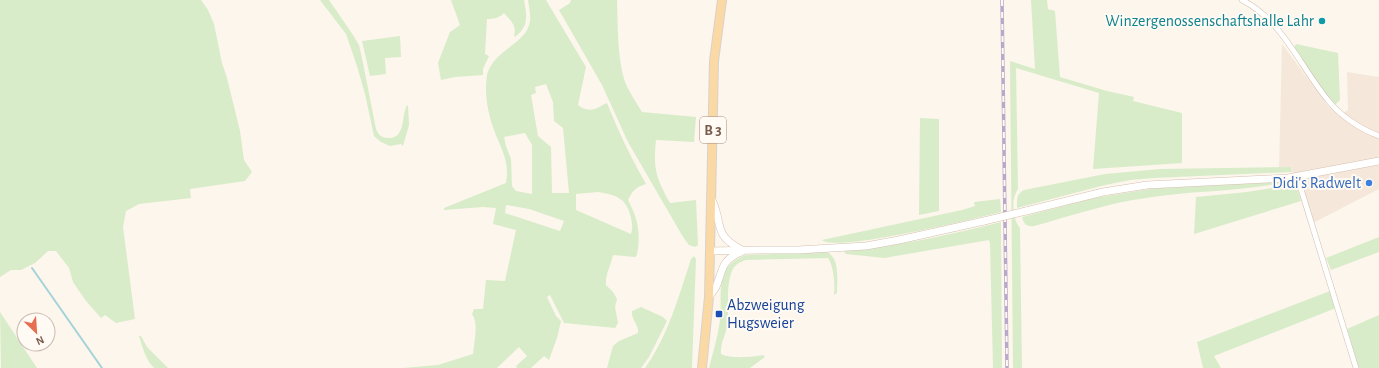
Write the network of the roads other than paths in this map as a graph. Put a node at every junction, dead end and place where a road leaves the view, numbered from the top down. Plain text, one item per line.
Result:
1 (722, 0) edge
2 (1242, 0) edge
3 (1379, 136) edge
4 (1379, 161) edge
5 (1297, 176) junction
6 (712, 200) junction
7 (710, 251) junction
8 (744, 251) junction
9 (709, 298) junction
10 (702, 368) edge
11 (1356, 368) edge

1 - 6 main road, B 3
2 - 3 street
4 - 5 street
5 - 8 street, bridge
5 - 11 street
6 - 7 main road, B 3
6 - 8 street
7 - 8 street
7 - 9 main road, B 3
8 - 9 street
9 - 10 main road, B 3

